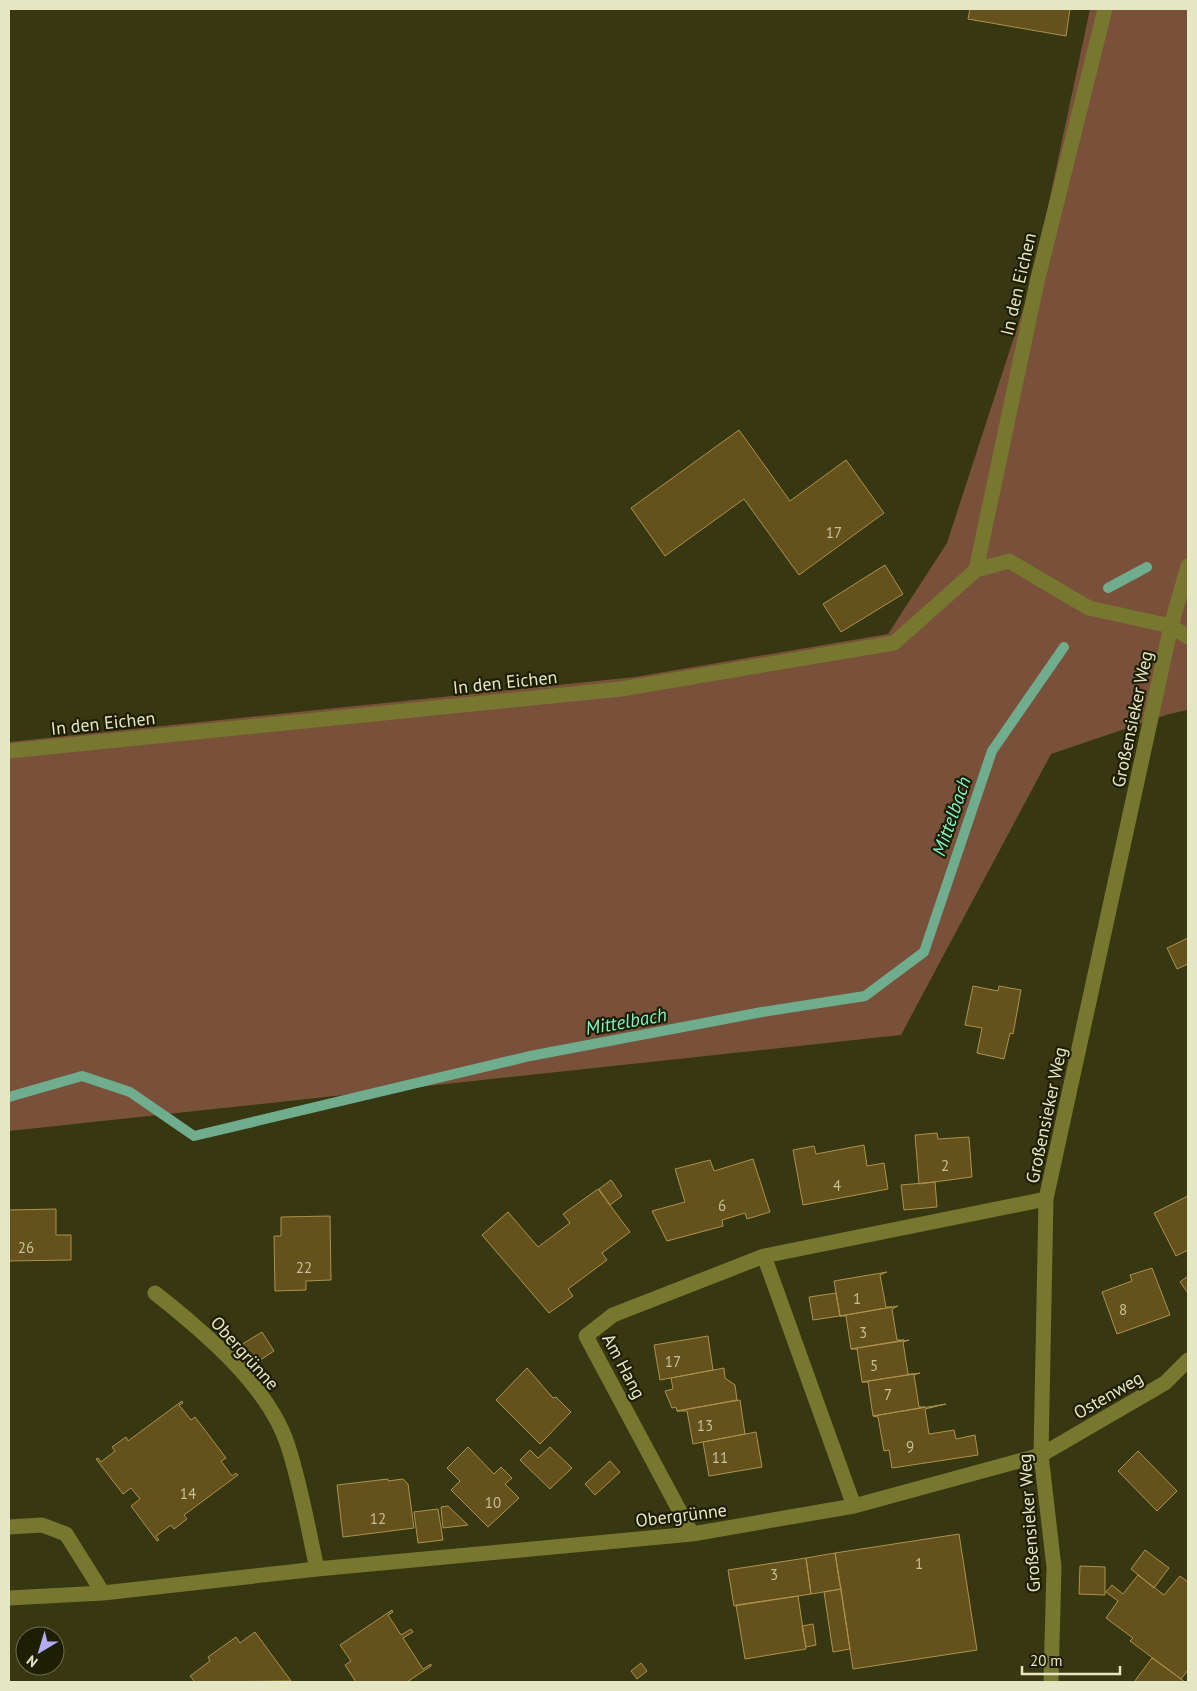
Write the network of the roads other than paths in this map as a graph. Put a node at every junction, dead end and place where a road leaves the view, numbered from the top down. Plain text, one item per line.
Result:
1 (1105, 9) edge
2 (1188, 566) edge
3 (976, 570) junction
4 (1172, 626) junction
5 (1188, 637) edge
6 (9, 752) edge
7 (1046, 1199) junction
8 (764, 1256) junction
9 (155, 1294) dead end
10 (1188, 1360) edge
11 (1041, 1455) junction
12 (854, 1506) junction
13 (9, 1527) edge
14 (692, 1534) junction
15 (317, 1569) junction
16 (103, 1593) junction
17 (9, 1598) edge
18 (1051, 1682) edge

1 - 3 street, In den Eichen
2 - 4 street, Großensieker Weg
3 - 4 street, In den Eichen
3 - 6 street, In den Eichen
4 - 5 street
4 - 7 street, Großensieker Weg
7 - 8 street, Am Hang
7 - 11 street, Großensieker Weg
8 - 12 street
8 - 14 street, Am Hang
9 - 15 street, Obergrünne
10 - 11 street, Ostenweg
11 - 12 street, Obergrünne
11 - 18 street, Großensieker Weg
12 - 14 street, Obergrünne
13 - 16 street
14 - 15 street, Obergrünne
15 - 16 street, Obergrünne
16 - 17 street, Obergrünne

